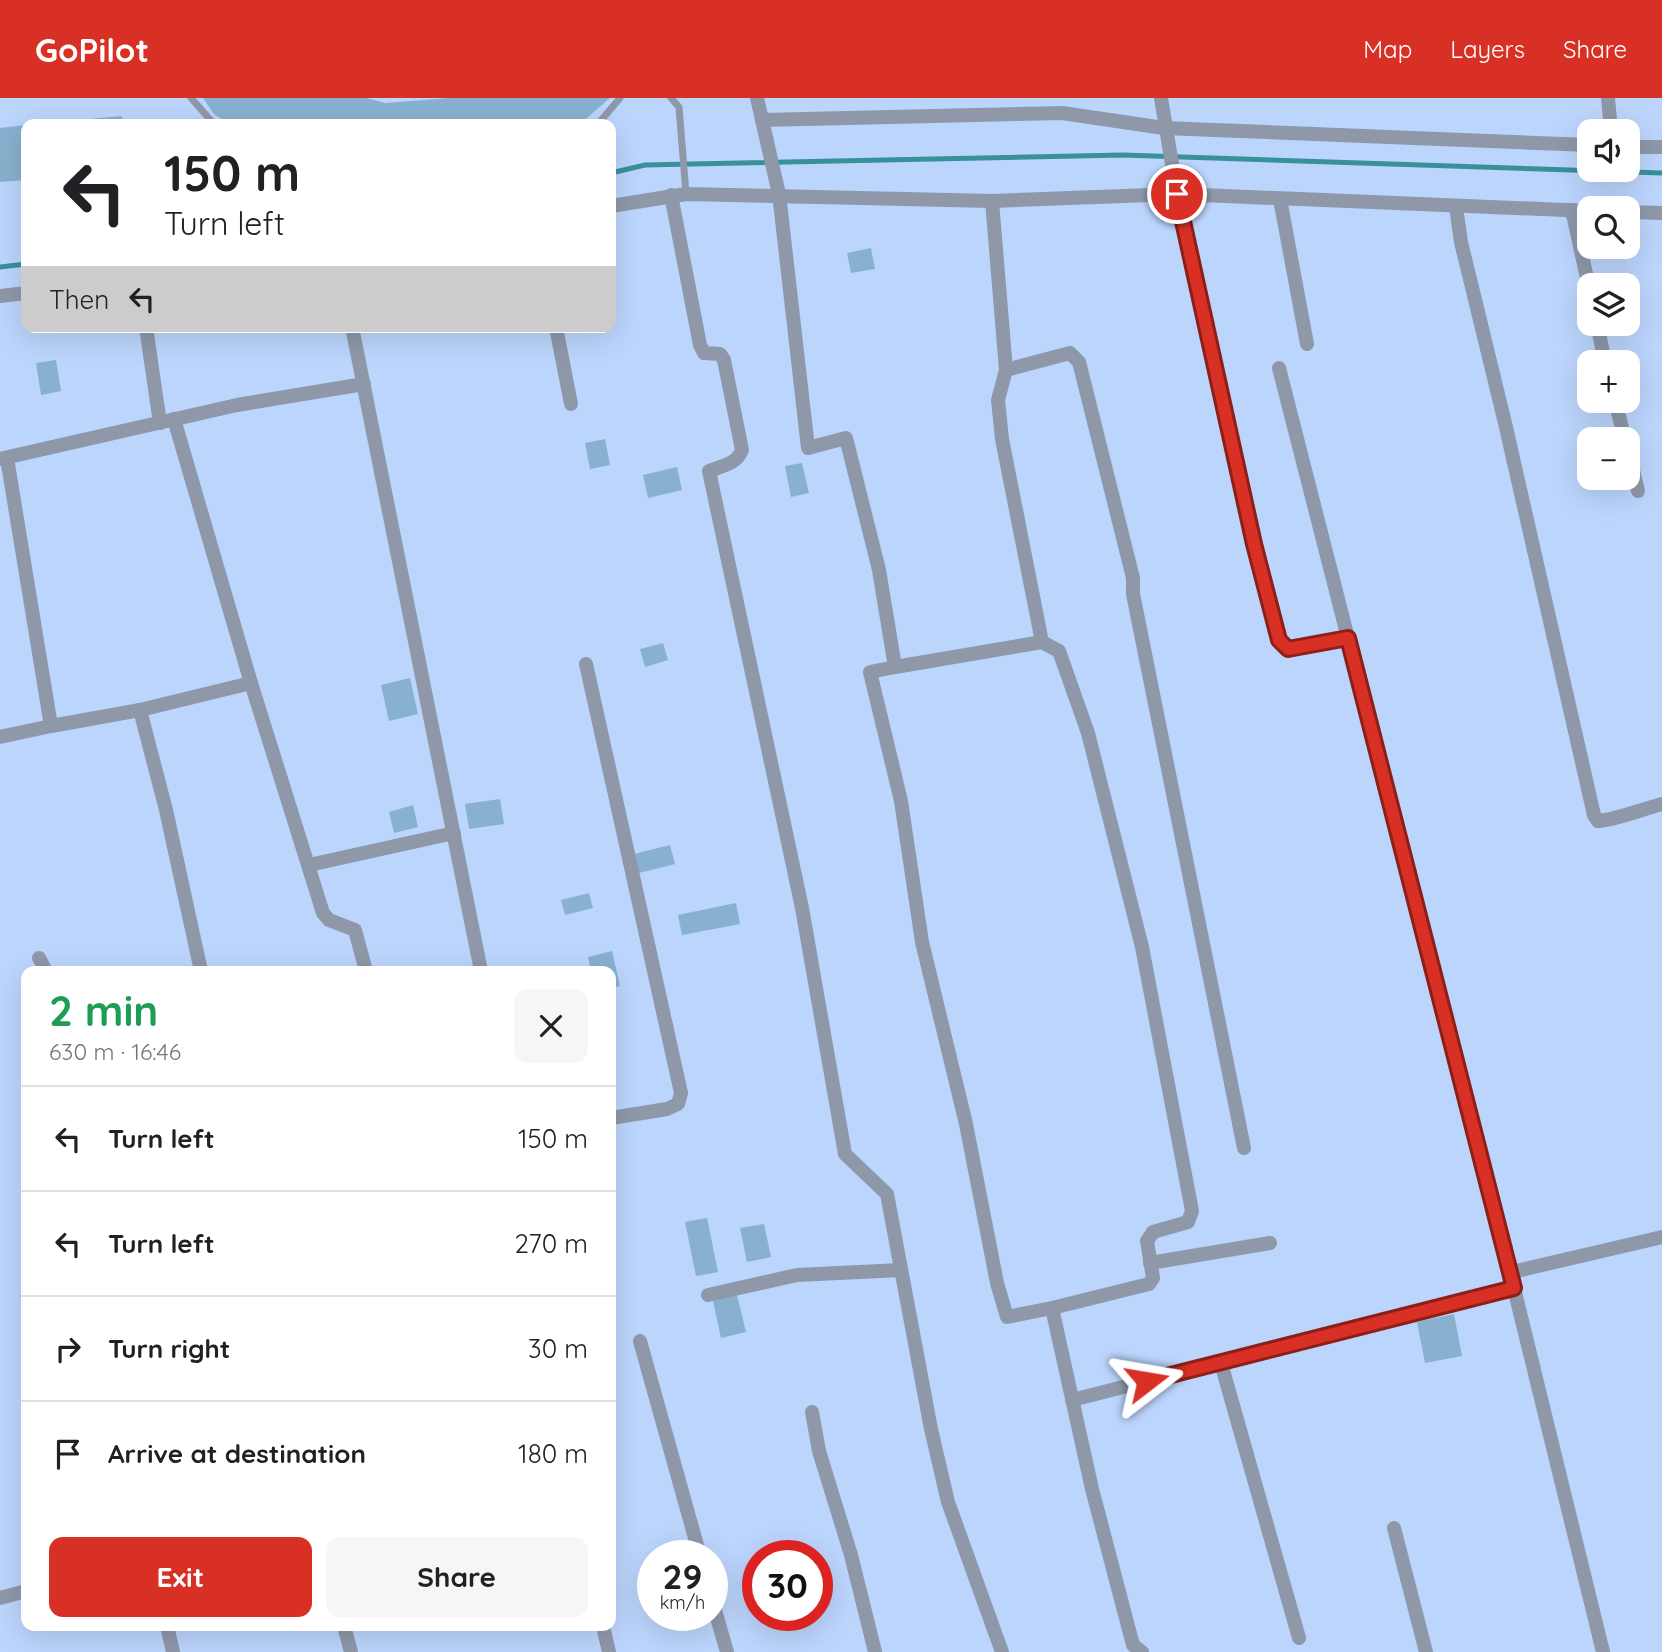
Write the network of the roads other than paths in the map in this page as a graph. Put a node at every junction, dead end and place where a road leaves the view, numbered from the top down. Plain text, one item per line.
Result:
1 (191, 98) edge
2 (620, 98) edge
3 (671, 98) edge
4 (757, 98) edge
5 (1161, 98) edge
6 (1608, 98) edge
7 (210, 119) edge
8 (602, 119) edge
9 (1610, 119) edge
10 (762, 120) junction
11 (1164, 128) junction
12 (1577, 145) edge
13 (1640, 147) edge
14 (1662, 147) edge
15 (779, 194) junction
16 (1177, 194) junction
17 (679, 195) junction
18 (1280, 199) junction
19 (992, 201) junction
20 (616, 205) edge
21 (1456, 207) junction
22 (1573, 210) junction
23 (1577, 210) edge
24 (1640, 212) edge
25 (1662, 213) edge
26 (1586, 273) edge
27 (21, 294) edge
28 (0, 296) edge
29 (147, 333) edge
30 (353, 333) edge
31 (557, 333) edge
32 (1307, 344) dead end
33 (1279, 368) dead end
34 (1006, 370) junction
35 (364, 384) junction
36 (571, 404) dead end
37 (167, 421) junction
38 (4, 459) edge
39 (1348, 638) junction
40 (1042, 642) junction
41 (586, 664) dead end
42 (895, 667) junction
43 (251, 683) junction
44 (140, 710) junction
45 (51, 726) junction
46 (0, 737) edge
47 (1662, 804) edge
48 (454, 833) junction
49 (309, 865) junction
50 (39, 958) dead end
51 (43, 966) edge
52 (200, 966) edge
53 (365, 966) edge
54 (480, 966) edge
55 (616, 1117) edge
56 (1244, 1148) dead end
57 (1662, 1237) edge
58 (1270, 1243) dead end
59 (1150, 1263) junction
60 (901, 1270) junction
61 (1512, 1272) junction
62 (1514, 1288) junction
63 (708, 1295) dead end
64 (1052, 1308) junction
65 (640, 1341) dead end
66 (1221, 1363) junction
67 (1072, 1400) junction
68 (812, 1412) dead end
69 (1394, 1528) dead end
70 (696, 1540) edge
71 (21, 1592) edge
72 (0, 1598) edge
73 (168, 1631) edge
74 (345, 1631) edge
75 (604, 1631) edge
76 (721, 1631) edge
77 (1298, 1638) dead end
78 (173, 1652) edge
79 (351, 1652) edge
80 (609, 1652) edge
81 (727, 1652) edge
82 (875, 1652) edge
83 (1002, 1652) edge
84 (1142, 1652) edge
85 (1426, 1652) edge
86 (1603, 1652) edge

1 - 7 lane
2 - 8 lane
3 - 17 lane
4 - 10 street
5 - 11 street
6 - 9 street
10 - 11 street
10 - 15 street
11 - 12 street
11 - 16 street
13 - 14 street
15 - 17 street
15 - 19 street
15 - 42 street
16 - 18 street
16 - 19 street
16 - 39 street
17 - 20 street
17 - 60 street
18 - 21 street
18 - 32 street
19 - 34 street
21 - 22 street
21 - 47 street
22 - 23 street
22 - 26 street
24 - 25 street
27 - 28 street
29 - 37 street
30 - 35 street
31 - 36 street
33 - 39 street
34 - 40 street
34 - 56 street
35 - 37 street
35 - 48 street
37 - 38 street
37 - 43 street
38 - 45 street
39 - 61 street
40 - 42 street
40 - 59 street
41 - 55 street
42 - 64 street
43 - 44 street
43 - 49 street
44 - 45 street
44 - 52 street
45 - 46 street
48 - 49 street
48 - 54 street
49 - 53 street
50 - 51 street
57 - 61 street
58 - 59 street
59 - 64 street
60 - 63 street
60 - 83 street
61 - 62 street
62 - 66 street
62 - 86 street
64 - 67 street
65 - 70 street
66 - 67 street
66 - 77 street
67 - 84 street
68 - 82 street
69 - 85 street
71 - 72 street
73 - 78 street
74 - 79 street
75 - 80 street
76 - 81 street

